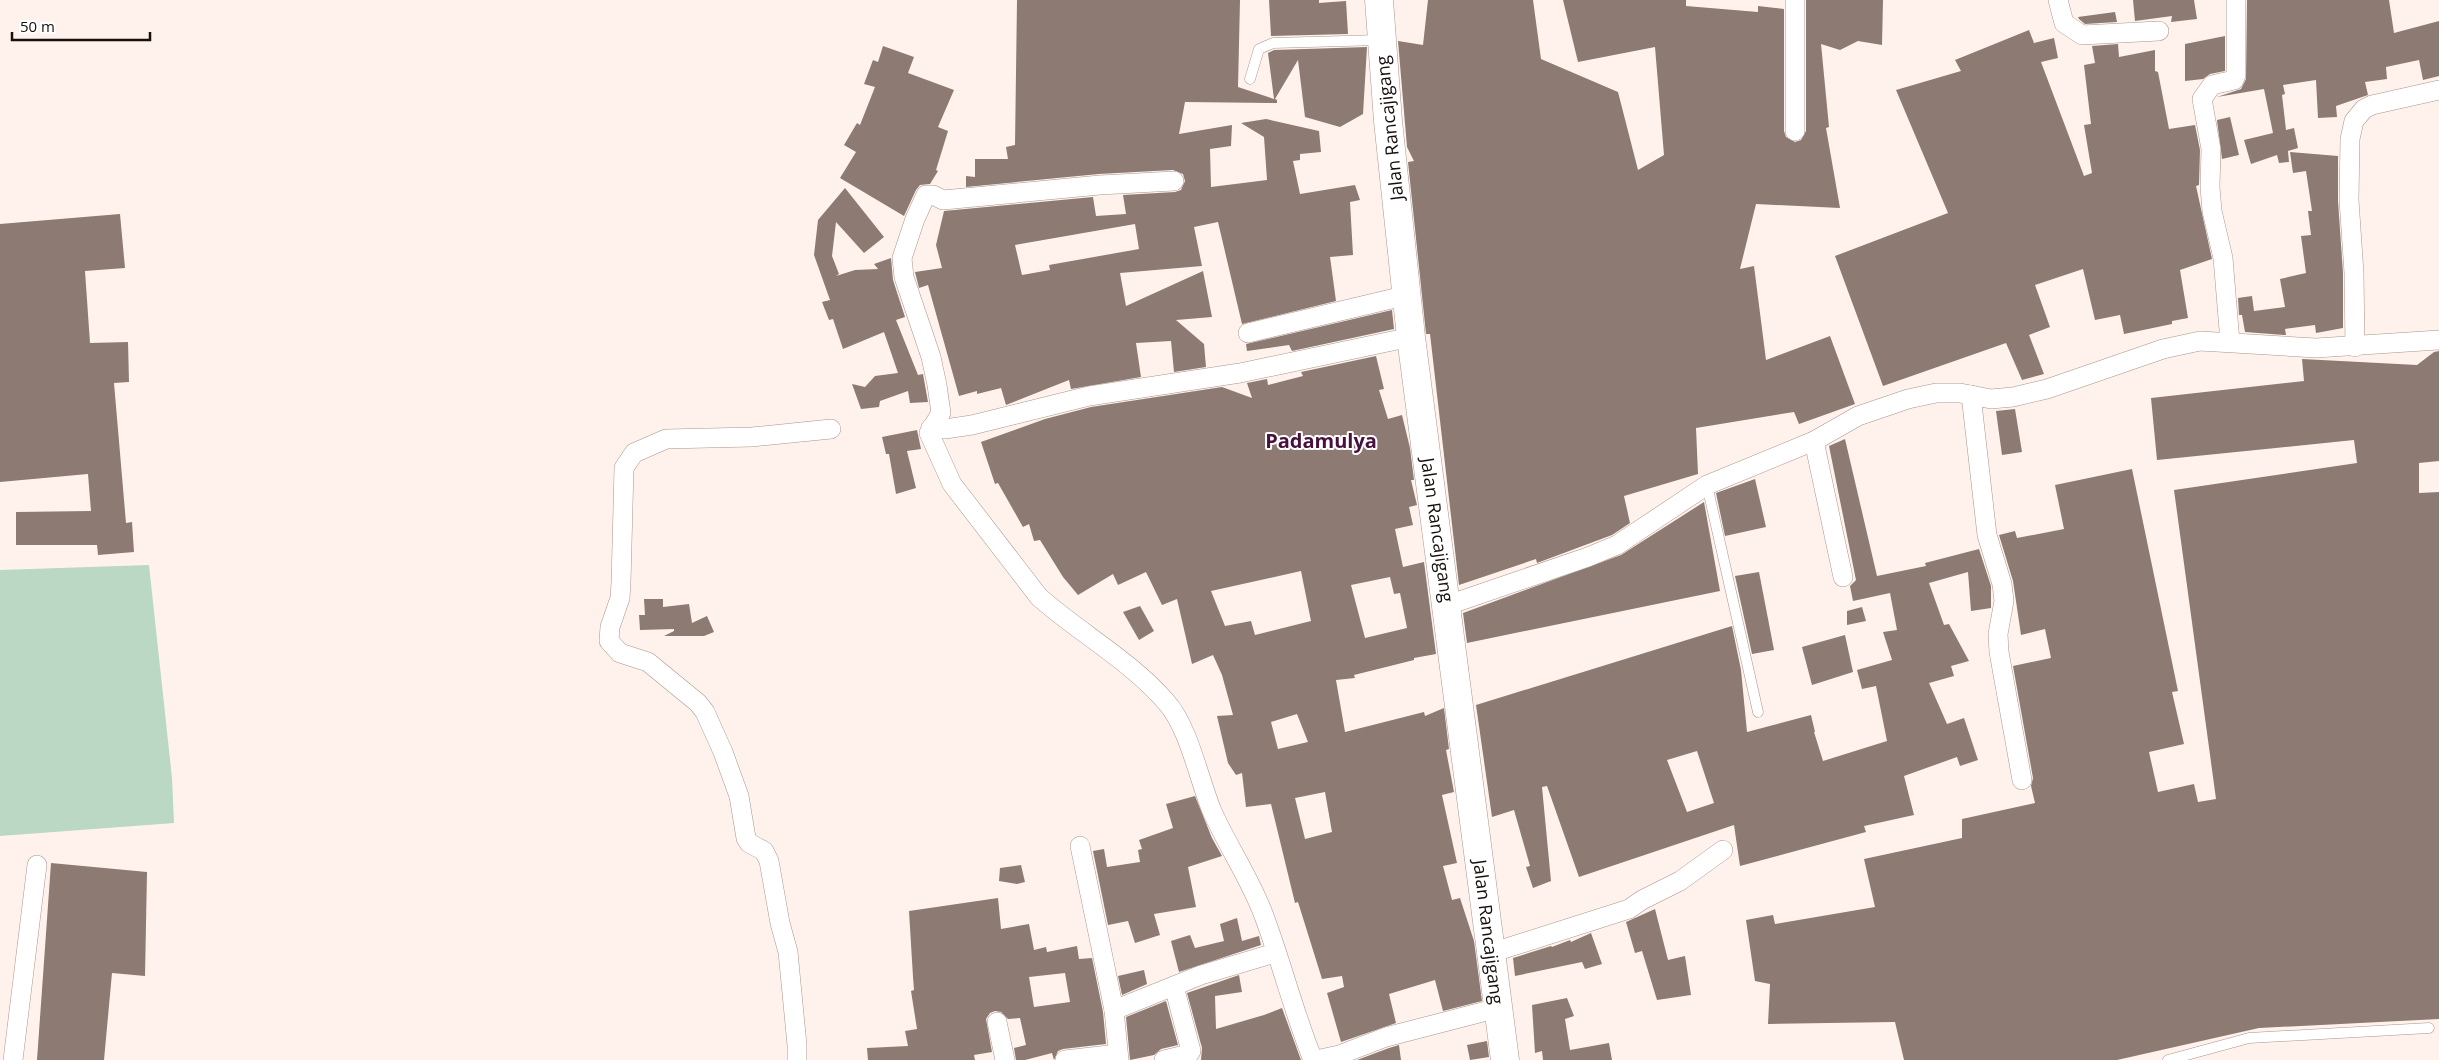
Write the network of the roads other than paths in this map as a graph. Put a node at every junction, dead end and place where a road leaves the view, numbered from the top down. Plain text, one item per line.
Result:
1 (1379, 0) edge
2 (1795, 0) edge
3 (2058, 0) edge
4 (2236, 0) edge
5 (2159, 30) dead end
6 (1381, 40) junction
7 (1250, 79) dead end
8 (2439, 90) edge
9 (1795, 131) dead end
10 (1174, 181) dead end
11 (1408, 295) junction
12 (1248, 333) dead end
13 (1411, 337) junction
14 (2439, 340) edge
15 (2230, 342) junction
16 (2355, 346) junction
17 (1971, 395) junction
18 (931, 428) junction
19 (831, 429) dead end
20 (1814, 440) junction
21 (1707, 485) junction
22 (1843, 577) dead end
23 (1448, 606) junction
24 (1758, 712) dead end
25 (2022, 780) dead end
26 (1080, 846) dead end
27 (1723, 850) dead end
28 (36, 865) dead end
29 (1275, 953) junction
30 (1491, 953) junction
31 (1174, 986) junction
32 (1498, 1008) junction
33 (1114, 1010) junction
34 (997, 1022) dead end
35 (2429, 1028) dead end
36 (1118, 1057) edge
37 (1324, 1058) edge
38 (13, 1060) edge
39 (797, 1060) edge
40 (1005, 1060) edge
41 (1065, 1060) edge
42 (1164, 1060) edge
43 (1506, 1060) edge
44 (2168, 1060) edge

1 - 6 main road, Jalan Rancajigang
2 - 9 street
3 - 5 street
4 - 15 street
6 - 7 lane
6 - 11 main road, Jalan Rancajigang
8 - 16 street
10 - 18 street
11 - 12 street
11 - 13 main road, Jalan Rancajigang
13 - 18 street
13 - 23 main road, Jalan Rancajigang
14 - 16 street
15 - 16 street
15 - 17 street
17 - 20 street
17 - 25 street
18 - 29 street
19 - 39 street
20 - 21 street
20 - 22 street
21 - 23 street
21 - 24 lane
23 - 30 main road, Jalan Rancajigang
26 - 33 street
27 - 30 street
28 - 38 street
29 - 31 street
29 - 37 street
30 - 32 main road, Jalan Rancajigang
31 - 33 street
31 - 42 street
32 - 37 street
32 - 43 main road, Jalan Rancajigang
33 - 36 street
34 - 40 street
35 - 44 lane
36 - 41 street

